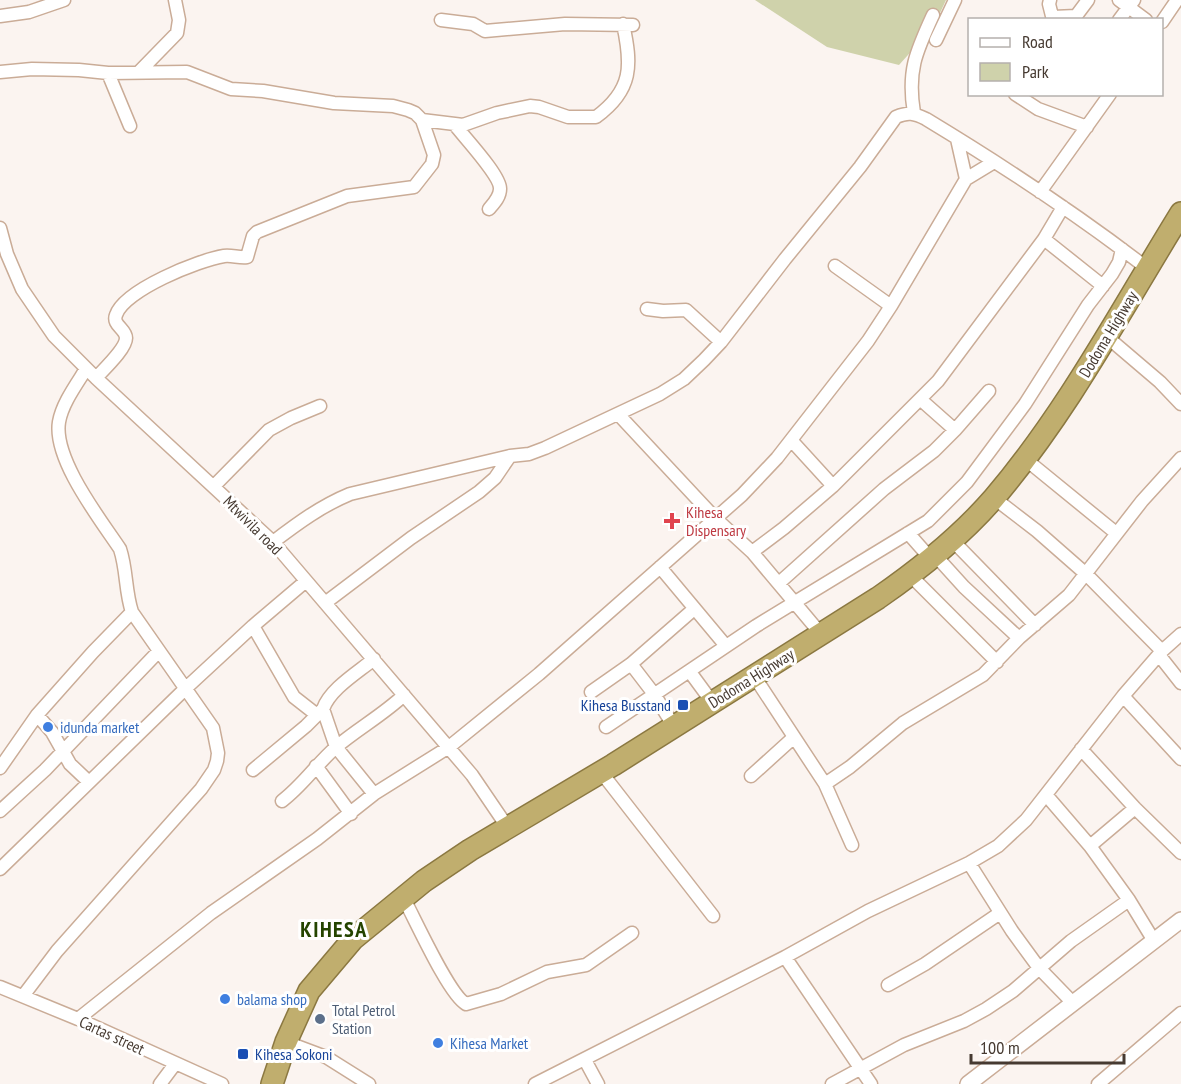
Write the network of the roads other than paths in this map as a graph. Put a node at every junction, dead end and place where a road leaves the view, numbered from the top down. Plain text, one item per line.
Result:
1 (64, 0) edge
2 (175, 0) edge
3 (955, 0) edge
4 (1088, 0) edge
5 (1177, 0) edge
6 (1047, 1) edge
7 (1127, 2) edge
8 (933, 15) dead end
9 (0, 16) edge
10 (1053, 18) edge
11 (1120, 18) edge
12 (1144, 18) edge
13 (1163, 19) edge
14 (441, 20) dead end
15 (936, 40) dead end
16 (0, 72) edge
17 (138, 73) junction
18 (108, 74) junction
19 (1018, 96) edge
20 (1109, 96) edge
21 (914, 113) junction
22 (422, 120) junction
23 (455, 124) junction
24 (130, 126) dead end
25 (1087, 127) junction
26 (957, 139) junction
27 (994, 162) junction
28 (966, 180) junction
29 (1040, 192) junction
30 (1063, 207) junction
31 (489, 208) dead end
32 (1181, 213) edge
33 (0, 228) edge
34 (1044, 239) junction
35 (1122, 249) junction
36 (835, 266) dead end
37 (1148, 269) junction
38 (1103, 286) junction
39 (891, 306) junction
40 (647, 309) dead end
41 (1106, 336) junction
42 (721, 342) junction
43 (86, 369) junction
44 (96, 378) junction
45 (989, 391) dead end
46 (920, 399) junction
47 (1181, 404) edge
48 (320, 406) dead end
49 (618, 414) junction
50 (956, 430) junction
51 (791, 440) junction
52 (510, 456) junction
53 (1024, 458) junction
54 (1181, 458) edge
55 (214, 486) junction
56 (833, 486) junction
57 (994, 498) junction
58 (715, 518) junction
59 (908, 533) junction
60 (1116, 533) junction
61 (952, 541) junction
62 (273, 542) junction
63 (752, 552) junction
64 (933, 557) junction
65 (660, 567) junction
66 (1086, 574) junction
67 (910, 575) junction
68 (306, 581) junction
69 (779, 583) junction
70 (325, 603) junction
71 (795, 603) junction
72 (694, 609) junction
73 (132, 612) junction
74 (1035, 625) junction
75 (253, 626) junction
76 (821, 634) junction
77 (1181, 634) edge
78 (1019, 638) junction
79 (726, 646) junction
80 (158, 652) junction
81 (1161, 653) junction
82 (374, 659) junction
83 (996, 662) junction
84 (631, 664) junction
85 (690, 672) junction
86 (754, 676) junction
87 (1181, 683) edge
88 (186, 688) junction
89 (591, 692) dead end
90 (654, 694) junction
91 (404, 695) junction
92 (1123, 696) junction
93 (712, 702) junction
94 (320, 712) junction
95 (37, 716) junction
96 (673, 725) junction
97 (606, 727) dead end
98 (793, 738) junction
99 (336, 747) junction
100 (449, 747) junction
101 (1081, 749) junction
102 (62, 752) junction
103 (1181, 759) edge
104 (316, 766) junction
105 (0, 768) edge
106 (252, 770) dead end
107 (601, 772) junction
108 (750, 776) dead end
109 (89, 782) junction
110 (825, 784) junction
111 (374, 794) junction
112 (1047, 796) junction
113 (282, 801) dead end
114 (1135, 808) junction
115 (0, 811) edge
116 (351, 814) junction
117 (508, 828) junction
118 (852, 845) dead end
119 (1090, 846) junction
120 (1181, 852) edge
121 (969, 863) junction
122 (0, 869) edge
123 (404, 898) junction
124 (1129, 900) junction
125 (1000, 913) junction
126 (713, 916) dead end
127 (1181, 920) edge
128 (632, 933) dead end
129 (1154, 941) junction
130 (785, 957) junction
131 (1040, 968) junction
132 (888, 985) dead end
133 (0, 987) edge
134 (23, 996) junction
135 (1073, 1004) junction
136 (1181, 1013) edge
137 (78, 1019) junction
138 (286, 1042) junction
139 (585, 1060) junction
140 (175, 1064) junction
141 (861, 1068) junction
142 (160, 1084) edge
143 (222, 1084) edge
144 (272, 1084) edge
145 (369, 1084) edge
146 (535, 1084) edge
147 (598, 1084) edge
148 (832, 1084) edge
149 (872, 1084) edge
150 (968, 1084) edge
151 (1098, 1084) edge

1 - 9 street
2 - 17 street
3 - 15 street
4 - 10 street
5 - 13 street
6 - 10 street
7 - 11 street
7 - 12 street
8 - 21 street
14 - 23 street
16 - 18 street
17 - 18 street
17 - 22 street
18 - 24 street
19 - 25 street
20 - 25 street
21 - 26 street
21 - 42 street
22 - 23 street
22 - 44 street
23 - 31 street
25 - 29 street
26 - 27 street
26 - 28 street
27 - 28 street
27 - 29 street
28 - 39 street
29 - 30 street
30 - 34 street
30 - 35 street
32 - 37 highway, Dodoma Highway
33 - 43 street, Mtwivila road
34 - 38 street
34 - 46 street
35 - 37 street
35 - 38 street
36 - 39 street
37 - 41 highway, Dodoma Highway
38 - 59 street
39 - 51 street
40 - 42 street
41 - 47 street
41 - 53 highway, Dodoma Highway
42 - 49 street
43 - 44 street, Mtwivila road
43 - 73 street
44 - 55 street, Mtwivila road
45 - 50 street
46 - 50 street
46 - 56 street
48 - 55 street
49 - 52 street
49 - 58 street
50 - 69 street
51 - 56 street
51 - 58 street
52 - 62 street
52 - 70 street
53 - 57 highway, Dodoma Highway
53 - 60 street
54 - 60 street
55 - 62 street, Mtwivila road
56 - 63 street
57 - 61 highway, Dodoma Highway
57 - 66 street
58 - 63 street
58 - 65 street
59 - 64 street
59 - 71 street
60 - 66 street
61 - 64 highway, Dodoma Highway
61 - 74 street
62 - 68 street, Mtwivila road
63 - 69 street
64 - 67 highway, Dodoma Highway
64 - 78 street
65 - 72 street
65 - 100 street
66 - 74 street
66 - 81 street
67 - 76 highway, Dodoma Highway
67 - 83 street
68 - 70 street, Mtwivila road
68 - 75 street
69 - 71 street
70 - 82 street, Mtwivila road
71 - 76 street
71 - 79 street
72 - 79 street
72 - 84 street
73 - 80 street
73 - 95 street
74 - 78 street
75 - 88 street
75 - 94 street
76 - 86 highway, Dodoma Highway
77 - 81 street
78 - 83 street
79 - 85 street
80 - 88 street
80 - 102 street
81 - 87 street
81 - 92 street
82 - 91 street, Mtwivila road
82 - 94 street
83 - 110 street
84 - 89 street
84 - 90 street
85 - 90 street
85 - 93 street
86 - 93 highway, Dodoma Highway
86 - 98 street
88 - 109 street
88 - 134 street
90 - 96 street
90 - 97 street
91 - 99 street
91 - 100 street, Mtwivila road
92 - 101 street
92 - 103 street
93 - 96 highway, Dodoma Highway
94 - 99 street
94 - 106 street
95 - 102 street
95 - 105 street
96 - 107 highway, Dodoma Highway
98 - 108 street
98 - 110 street
99 - 104 street
99 - 111 street
100 - 111 street
100 - 117 street, Mtwivila road
101 - 112 street
101 - 114 street
102 - 109 street
102 - 115 street
104 - 113 street
104 - 116 street
107 - 117 highway, Dodoma Highway
107 - 126 street
109 - 122 street
110 - 118 street
111 - 116 street
112 - 119 street
112 - 121 street
114 - 119 street
114 - 120 street
116 - 137 street
117 - 123 highway, Dodoma Highway
119 - 124 street
121 - 125 street
121 - 130 street
123 - 128 street
123 - 138 highway, Dodoma Highway
124 - 129 street
124 - 131 street
125 - 131 street
125 - 132 street
127 - 129 street
129 - 135 street
130 - 139 street
130 - 141 street
131 - 135 street
131 - 141 street
133 - 134 street, Cartas street
134 - 137 street, Cartas street
135 - 150 street
136 - 151 street
137 - 140 street, Cartas street
138 - 144 highway, Dodoma Highway
138 - 145 street
139 - 146 street
139 - 147 street
140 - 142 street
140 - 143 street, Cartas street
141 - 148 street
141 - 149 street

